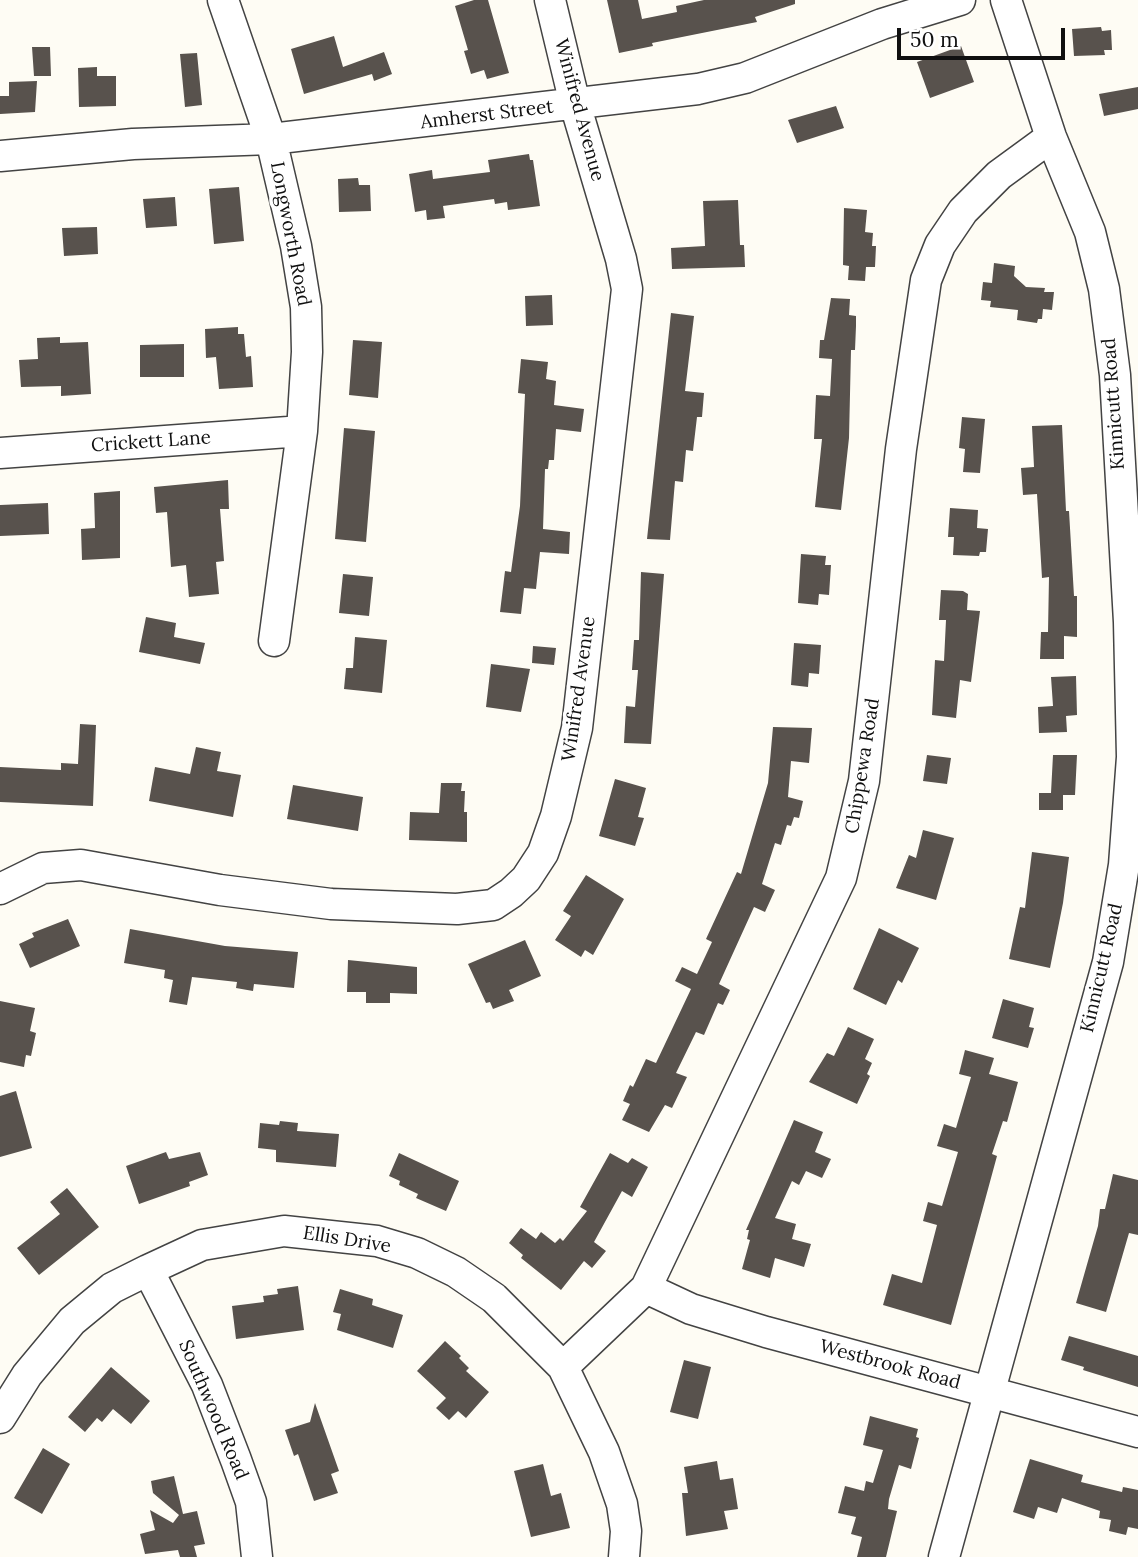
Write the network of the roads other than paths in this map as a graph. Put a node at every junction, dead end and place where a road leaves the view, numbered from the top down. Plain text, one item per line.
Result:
1 (223, 0) edge
2 (550, 0) edge
3 (960, 0) edge
4 (1006, 0) edge
5 (575, 104) junction
6 (1051, 137) junction
7 (271, 139) junction
8 (0, 156) edge
9 (1128, 429) edge
10 (302, 431) junction
11 (0, 453) edge
12 (274, 641) dead end
13 (0, 889) edge
14 (148, 1270) junction
15 (646, 1288) junction
16 (563, 1367) junction
17 (988, 1391) junction
18 (3, 1403) edge
19 (1138, 1432) edge
20 (257, 1557) edge
21 (624, 1557) edge
22 (944, 1557) edge

1 - 7 street, Longworth Road
2 - 5 street, Winifred Avenue
3 - 5 street, Amherst Street
4 - 6 street, Kinnicutt Road
5 - 7 street, Amherst Street
5 - 13 street, Winifred Avenue
6 - 9 street, Kinnicutt Road
6 - 15 street, Chippewa Road
7 - 8 street, Amherst Street
7 - 10 street, Longworth Road
9 - 17 street, Kinnicutt Road
10 - 11 street, Crickett Lane
10 - 12 street, Longworth Road
14 - 16 street, Ellis Drive
14 - 18 street, Ellis Drive
14 - 20 street, Southwood Road
15 - 16 street, Chippewa Road
15 - 17 street, Westbrook Road
16 - 21 street, Ellis Drive
17 - 19 street, Westbrook Road
17 - 22 street, Kinnicutt Road

